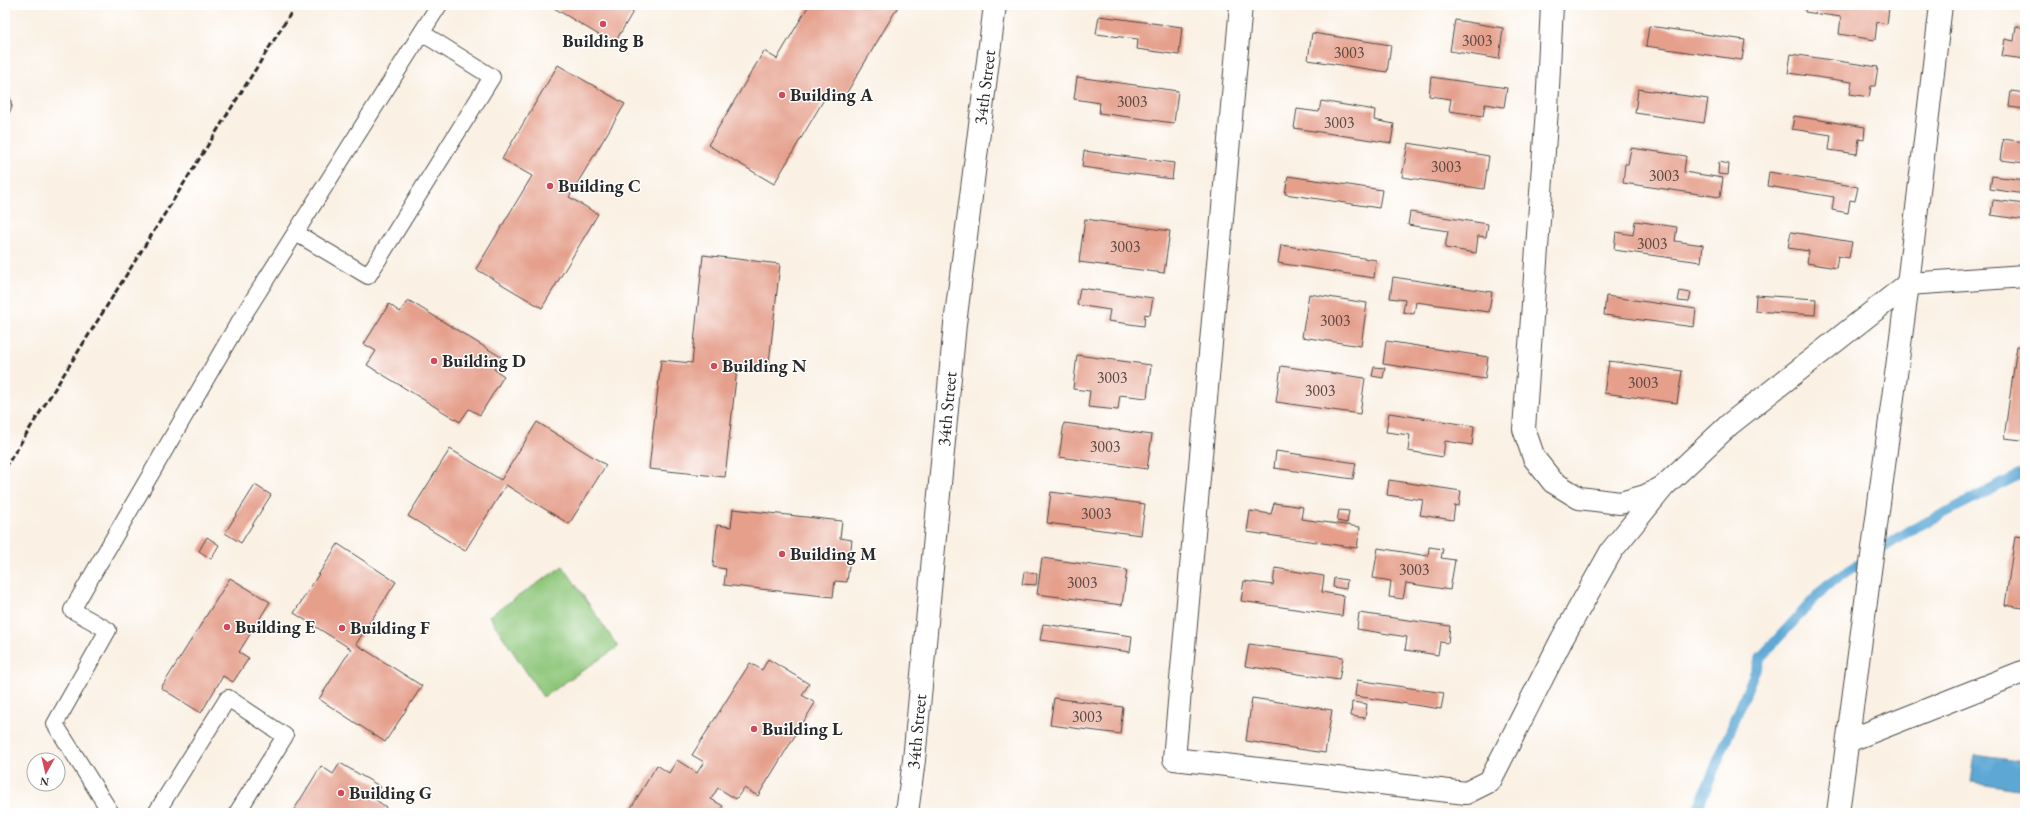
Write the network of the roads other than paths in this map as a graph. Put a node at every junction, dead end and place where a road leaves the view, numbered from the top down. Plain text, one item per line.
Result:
1 (439, 5) edge
2 (995, 5) edge
3 (1241, 5) edge
4 (1552, 5) edge
5 (1941, 5) edge
6 (422, 33) junction
7 (296, 233) junction
8 (2025, 276) edge
9 (1908, 284) junction
10 (1664, 486) junction
11 (2025, 672) edge
12 (1848, 741) junction
13 (111, 813) edge
14 (156, 813) edge
15 (237, 813) edge
16 (907, 813) edge
17 (1838, 813) edge

1 - 6 lane
2 - 16 street, 34th Street
3 - 10 street
4 - 10 street
5 - 9 street
6 - 7 lane
6 - 7 lane
7 - 13 lane
8 - 9 street
9 - 10 street
9 - 12 street
11 - 12 street
12 - 17 street
14 - 15 lane

